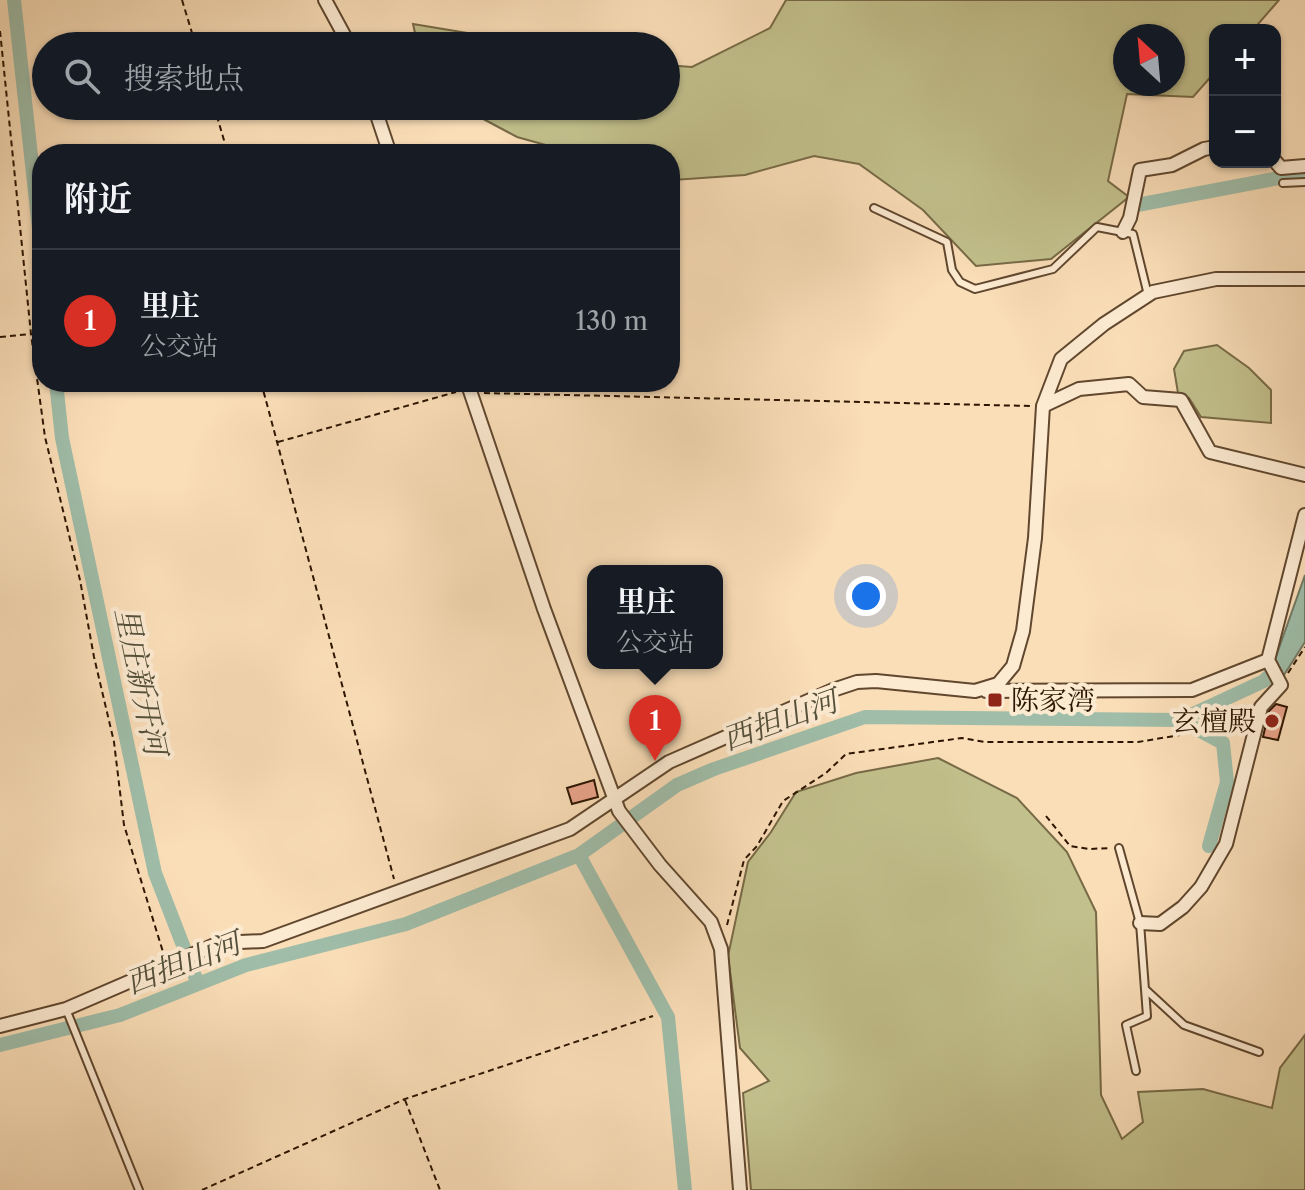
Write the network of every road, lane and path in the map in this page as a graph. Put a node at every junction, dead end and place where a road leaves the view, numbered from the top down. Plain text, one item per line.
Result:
1 (182, 0) edge
2 (325, 0) edge
3 (0, 31) edge
4 (192, 32) edge
5 (342, 32) edge
6 (218, 120) edge
7 (379, 120) edge
8 (225, 144) edge
9 (387, 144) edge
10 (1209, 148) edge
11 (1305, 166) edge
12 (1281, 168) edge
13 (1305, 182) edge
14 (1283, 183) dead end
15 (874, 208) dead end
16 (1123, 232) junction
17 (1305, 279) edge
18 (1148, 295) junction
19 (31, 334) junction
20 (0, 337) edge
21 (32, 341) edge
22 (39, 392) edge
23 (264, 392) edge
24 (455, 392) edge
25 (470, 392) edge
26 (597, 392) edge
27 (1043, 406) junction
28 (277, 442) junction
29 (1305, 475) edge
30 (1305, 515) edge
31 (1305, 647) edge
32 (1268, 660) junction
33 (1281, 685) junction
34 (975, 691) junction
35 (1180, 735) dead end
36 (617, 806) junction
37 (1046, 816) dead end
38 (1119, 848) joint
39 (398, 892) junction
40 (1140, 923) junction
41 (721, 949) junction
42 (167, 965) junction
43 (1145, 989) junction
44 (66, 1009) junction
45 (653, 1016) dead end
46 (0, 1026) edge
47 (1259, 1052) dead end
48 (1136, 1071) dead end
49 (405, 1099) junction
50 (139, 1190) edge
51 (202, 1190) edge
52 (440, 1190) edge
53 (740, 1190) edge

1 - 4 path
2 - 5 street
3 - 19 path
6 - 8 path
7 - 9 street
10 - 16 street
11 - 12 street
13 - 14 lane
15 - 16 lane
16 - 18 lane
17 - 18 street
18 - 27 street
19 - 20 path
19 - 21 path
22 - 42 path
23 - 28 path
24 - 28 path
25 - 36 street
26 - 27 path
27 - 29 street
27 - 34 street
28 - 39 path
30 - 32 street
31 - 33 path
32 - 33 street
32 - 34 street
33 - 40 street
34 - 36 street
35 - 41 path
36 - 39 street
36 - 41 street
37 - 38 path
38 - 40 lane
39 - 42 street
40 - 43 lane
41 - 53 street
42 - 44 street
43 - 47 lane
43 - 48 lane
44 - 46 street
44 - 50 lane
45 - 49 path
49 - 51 path
49 - 52 path

